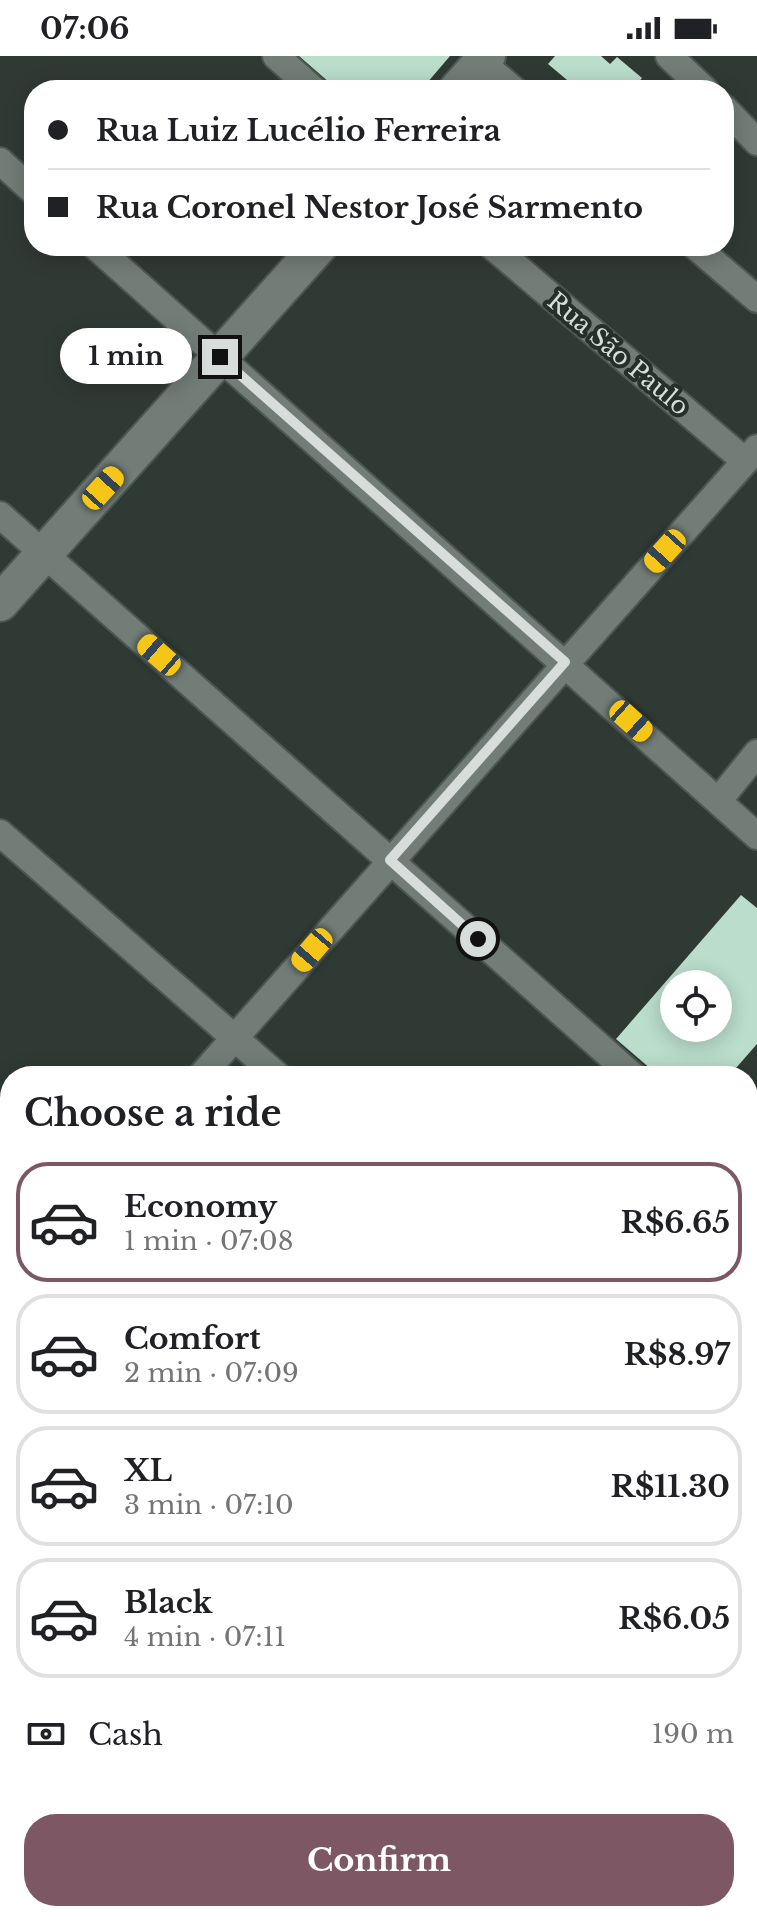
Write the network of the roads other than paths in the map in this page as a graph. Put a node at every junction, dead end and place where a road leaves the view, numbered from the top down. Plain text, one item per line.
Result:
1 (276, 56) edge
2 (669, 56) edge
3 (484, 59) edge
4 (303, 80) edge
5 (466, 80) edge
6 (504, 80) edge
7 (694, 80) edge
8 (734, 118) edge
9 (757, 142) edge
10 (0, 161) edge
11 (24, 183) edge
12 (106, 256) edge
13 (310, 256) edge
14 (504, 256) edge
15 (707, 256) edge
16 (757, 299) edge
17 (220, 357) junction
18 (751, 455) edge
19 (0, 515) edge
20 (44, 553) junction
21 (0, 603) edge
22 (565, 662) junction
23 (757, 753) edge
24 (719, 800) junction
25 (0, 833) edge
26 (757, 836) edge
27 (390, 860) junction
28 (235, 1039) junction
29 (210, 1066) edge
30 (266, 1066) edge
31 (622, 1066) edge

1 - 4 street
2 - 7 street
3 - 5 street
3 - 6 street
8 - 9 street
10 - 11 street
12 - 17 street
13 - 17 street
14 - 18 street, Rua São Paulo
15 - 16 street
17 - 20 street
17 - 22 street
18 - 22 street
19 - 20 street
20 - 21 street
20 - 27 street
22 - 24 street
22 - 27 street
23 - 24 street
24 - 26 street
25 - 28 street
27 - 28 street
27 - 31 street
28 - 29 street
28 - 30 street

